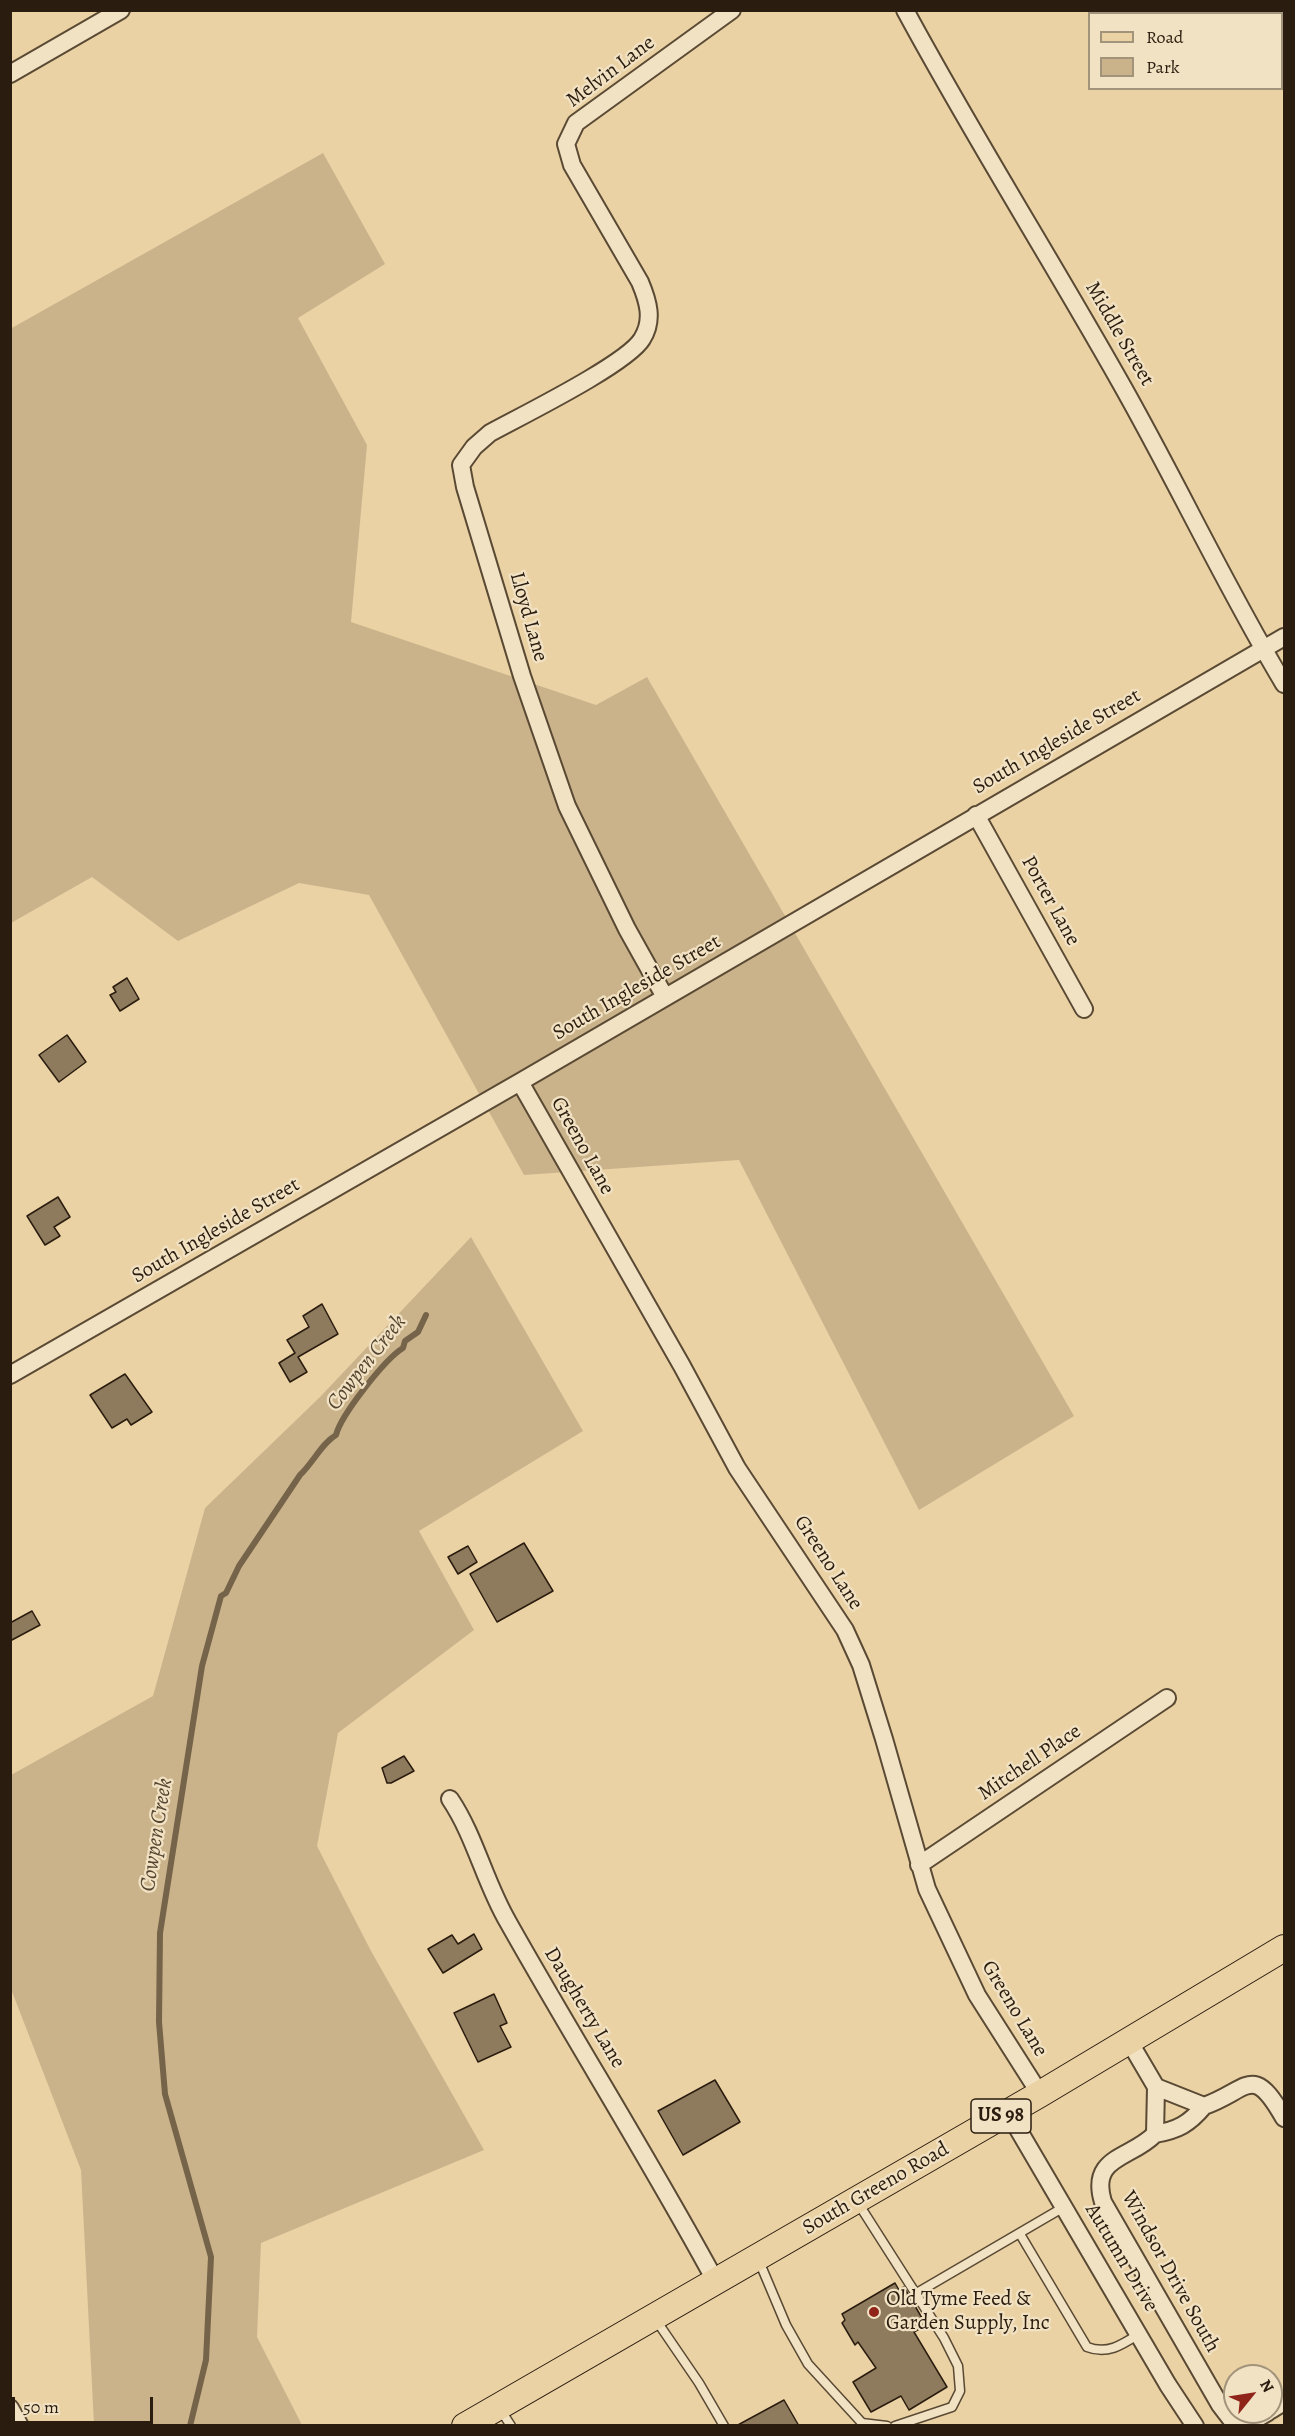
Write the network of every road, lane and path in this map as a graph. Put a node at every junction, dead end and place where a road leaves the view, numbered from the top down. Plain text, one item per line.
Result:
1 (121, 10) edge
2 (732, 10) edge
3 (905, 10) edge
4 (10, 74) edge
5 (649, 320) joint
6 (1284, 637) edge
7 (1263, 649) junction
8 (1284, 684) edge
9 (976, 815) junction
10 (666, 997) junction
11 (1084, 1009) dead end
12 (520, 1082) junction
13 (10, 1375) edge
14 (1167, 1698) dead end
15 (450, 1798) dead end
16 (919, 1865) junction
17 (1284, 1948) edge
18 (1129, 2041) junction
19 (1156, 2087) junction
20 (1040, 2094) junction
21 (1204, 2106) junction
22 (1008, 2112) junction
23 (1284, 2118) edge
24 (1155, 2134) junction
25 (856, 2200) junction
26 (1064, 2207) junction
27 (1020, 2234) junction
28 (757, 2258) junction
29 (716, 2282) junction
30 (915, 2294) junction
31 (654, 2317) junction
32 (1140, 2334) junction
33 (10, 2408) edge
34 (505, 2416) edge
35 (20, 2426) edge
36 (465, 2426) edge
37 (724, 2426) edge
38 (887, 2426) edge
39 (895, 2426) edge
40 (1195, 2426) edge
41 (1236, 2426) edge

1 - 4 street
2 - 5 street, Melvin Lane
3 - 7 street, Middle Street
5 - 10 street, Lloyd Lane
6 - 7 street, South Ingleside Street
7 - 8 street, Middle Street
7 - 9 street, South Ingleside Street
9 - 10 street, South Ingleside Street
9 - 11 street, Porter Lane
10 - 12 street, South Ingleside Street
12 - 13 street, South Ingleside Street
12 - 16 street, Greeno Lane
14 - 16 street, Mitchell Place
15 - 29 street, Daugherty Lane
16 - 20 street, Greeno Lane
17 - 18 main road, South Greeno Road / US 98
18 - 19 street
18 - 20 main road, South Greeno Road / US 98
19 - 21 street
19 - 24 street
20 - 22 main road, South Greeno Road / US 98
21 - 23 street, Windsor Drive South
21 - 24 street, Windsor Drive South
22 - 25 main road, South Greeno Road / US 98
22 - 26 street, Autumn Drive
24 - 41 street, Windsor Drive South
25 - 28 main road, South Greeno Road / US 98
25 - 30 lane
26 - 27 lane
26 - 32 street, Autumn Drive
27 - 30 lane
27 - 32 lane
28 - 29 main road, South Greeno Road / US 98
28 - 38 lane
29 - 31 main road, South Greeno Road / US 98
30 - 39 lane
31 - 34 main road, South Greeno Road / US 98
31 - 37 lane
32 - 40 street, Autumn Drive
33 - 35 street
34 - 36 main road, South Greeno Road / US 98

